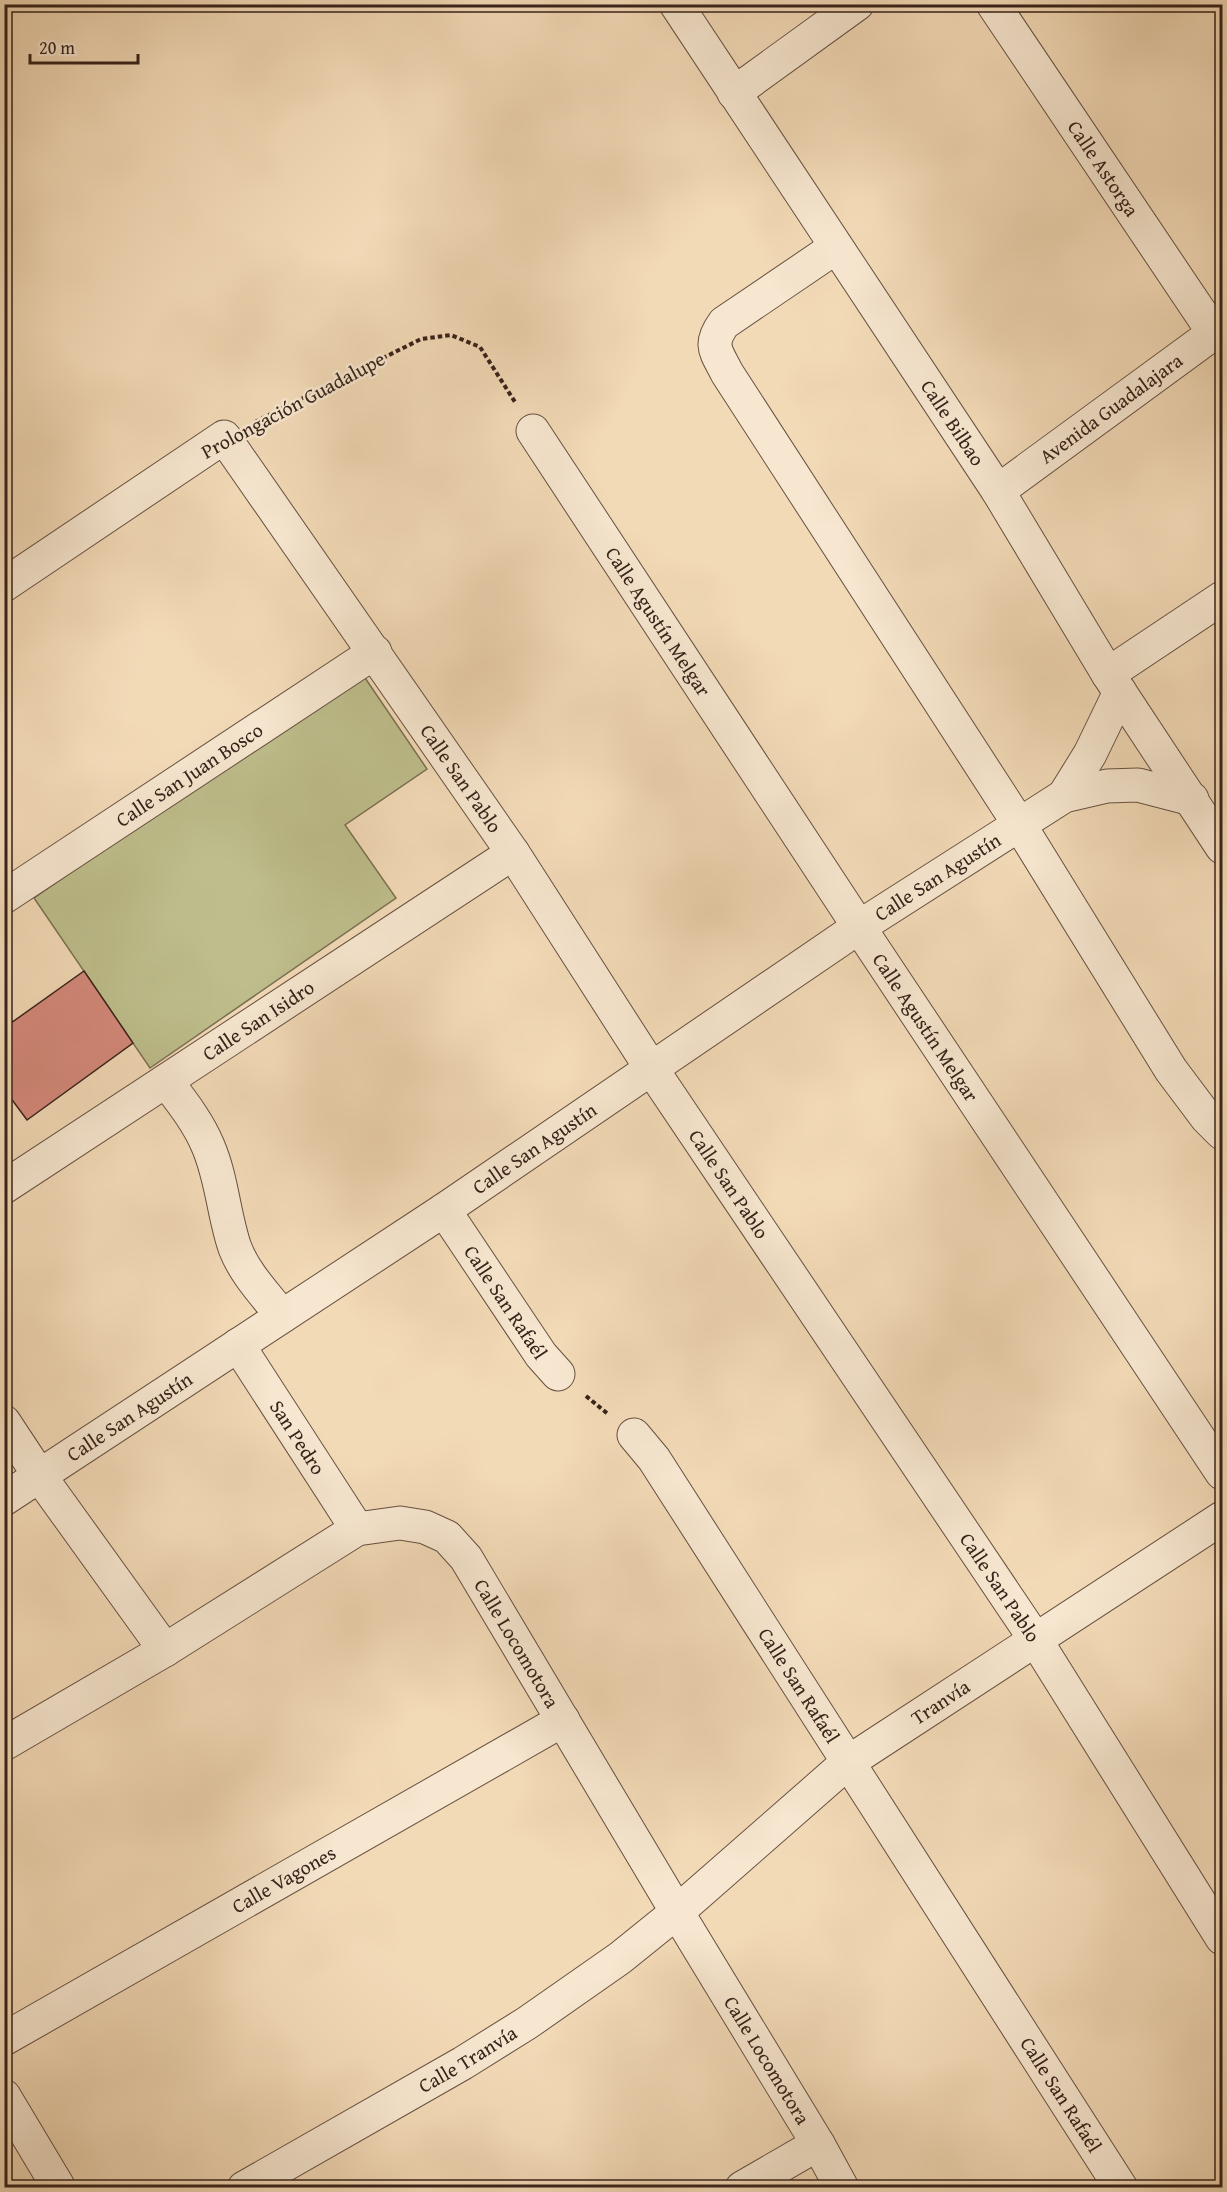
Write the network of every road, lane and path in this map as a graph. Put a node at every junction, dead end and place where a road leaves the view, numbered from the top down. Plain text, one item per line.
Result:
1 (676, 4) edge
2 (858, 4) edge
3 (993, 4) edge
4 (734, 93) junction
5 (836, 247) junction
6 (1218, 330) edge
7 (533, 431) joint
8 (224, 437) junction
9 (998, 491) junction
10 (4, 585) edge
11 (1222, 598) edge
12 (375, 652) junction
13 (1114, 683) junction
14 (1064, 796) junction
15 (1192, 799) junction
16 (1019, 825) junction
17 (1222, 847) edge
18 (513, 853) junction
19 (4, 897) edge
20 (859, 927) junction
21 (651, 1068) junction
22 (166, 1081) junction
23 (1222, 1133) edge
24 (4, 1187) edge
25 (444, 1210) junction
26 (282, 1316) junction
27 (238, 1345) junction
28 (558, 1374) joint
29 (4, 1422) edge
30 (634, 1435) joint
31 (1222, 1473) edge
32 (39, 1475) junction
33 (4, 1499) edge
34 (1222, 1518) edge
35 (357, 1529) junction
36 (1035, 1639) junction
37 (165, 1650) junction
38 (563, 1720) junction
39 (4, 1744) edge
40 (847, 1763) junction
41 (677, 1912) junction
42 (1222, 1938) edge
43 (4, 2039) edge
44 (4, 2096) edge
45 (818, 2144) junction
46 (59, 2187) edge
47 (244, 2187) edge
48 (742, 2187) edge
49 (842, 2187) edge
50 (1121, 2187) edge

1 - 4 street, Calle Bilbao
2 - 4 street
3 - 6 street, Calle Astorga
4 - 5 street, Calle Bilbao
5 - 9 street, Calle Bilbao
5 - 16 street
6 - 9 street, Avenida Guadalajara
7 - 8 path, Prolongación Guadalupe
7 - 20 street, Calle Agustín Melgar
8 - 10 street, Prolongación Guadalupe
8 - 12 street, Calle San Pablo
9 - 13 street, Calle Bilbao
11 - 13 street
12 - 18 street, Calle San Pablo
12 - 19 street, Calle San Juan Bosco
13 - 14 street, Calle San Agustín
13 - 15 street, Calle Bilbao
14 - 15 street, Calle San Agustín
14 - 16 street, Calle San Agustín
15 - 17 street, Calle Bilbao
16 - 20 street, Calle San Agustín
16 - 23 street
18 - 21 street, Calle San Pablo
18 - 22 street, Calle San Isidro
20 - 21 street, Calle San Agustín
20 - 31 street, Calle Agustín Melgar
21 - 25 street, Calle San Agustín
21 - 36 street, Calle San Pablo
22 - 24 street, Calle San Isidro
22 - 26 street
25 - 26 street, Calle San Agustín
25 - 28 street, Calle San Rafaél
26 - 27 street, Calle San Agustín
27 - 32 street, Calle San Agustín
27 - 35 street, San Pedro
28 - 30 path, Calle San Rafaél
29 - 32 street
30 - 40 street, Calle San Rafaél
32 - 33 street, Calle San Agustín
32 - 37 street
34 - 36 street, Tranvía
35 - 37 street, Calle Locomotora
35 - 38 street, Calle Locomotora
36 - 40 street, Tranvía
36 - 42 street, Calle San Pablo
37 - 39 street, Calle Locomotora
38 - 41 street, Calle Locomotora
38 - 43 street, Calle Vagones
40 - 41 street, Tranvía
40 - 50 street, Calle San Rafaél
41 - 45 street, Calle Locomotora
41 - 47 street, Calle Tranvía
44 - 46 street
45 - 48 street
45 - 49 street, Calle Locomotora

